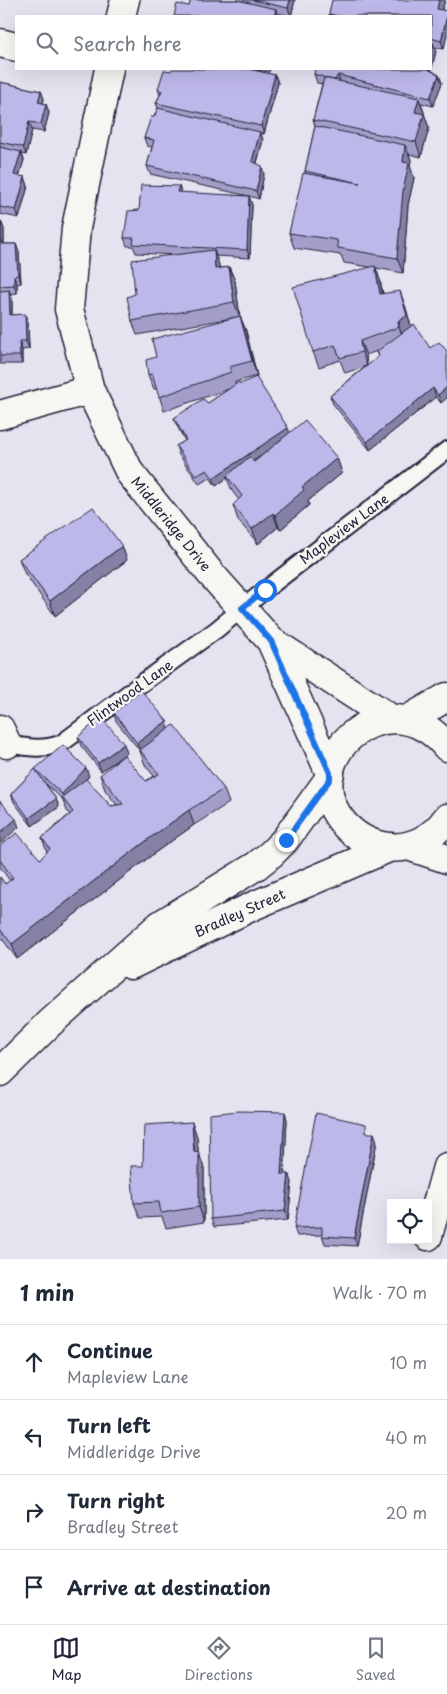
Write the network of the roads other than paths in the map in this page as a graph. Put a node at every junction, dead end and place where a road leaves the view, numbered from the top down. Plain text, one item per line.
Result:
1 (125, 0) edge
2 (121, 15) edge
3 (0, 43) edge
4 (15, 47) edge
5 (109, 70) edge
6 (90, 390) junction
7 (0, 415) edge
8 (447, 450) edge
9 (242, 608) junction
10 (271, 641) junction
11 (447, 697) edge
12 (399, 719) junction
13 (3, 736) edge
14 (447, 747) edge
15 (330, 776) junction
16 (447, 818) edge
17 (400, 847) junction
18 (447, 858) edge
19 (92, 986) junction
20 (0, 1072) edge
21 (447, 1167) edge
22 (432, 1221) edge
23 (426, 1244) edge
24 (422, 1259) edge

1 - 2 street
3 - 4 street
5 - 6 street, Middleridge Drive
6 - 7 street
6 - 9 street, Middleridge Drive
8 - 9 lane, Mapleview Lane
9 - 10 street, Middleridge Drive
9 - 13 lane, Flintwood Lane
10 - 12 street, Middleridge Drive
10 - 15 street, Middleridge Drive
11 - 12 street
12 - 14 street, Middleridge Drive
12 - 15 street
15 - 17 street
15 - 19 street, Bradley Street
16 - 17 street, Bradley Street
17 - 18 street
17 - 19 street, Bradley Street
19 - 20 street, Bradley Street
21 - 22 street
23 - 24 street

